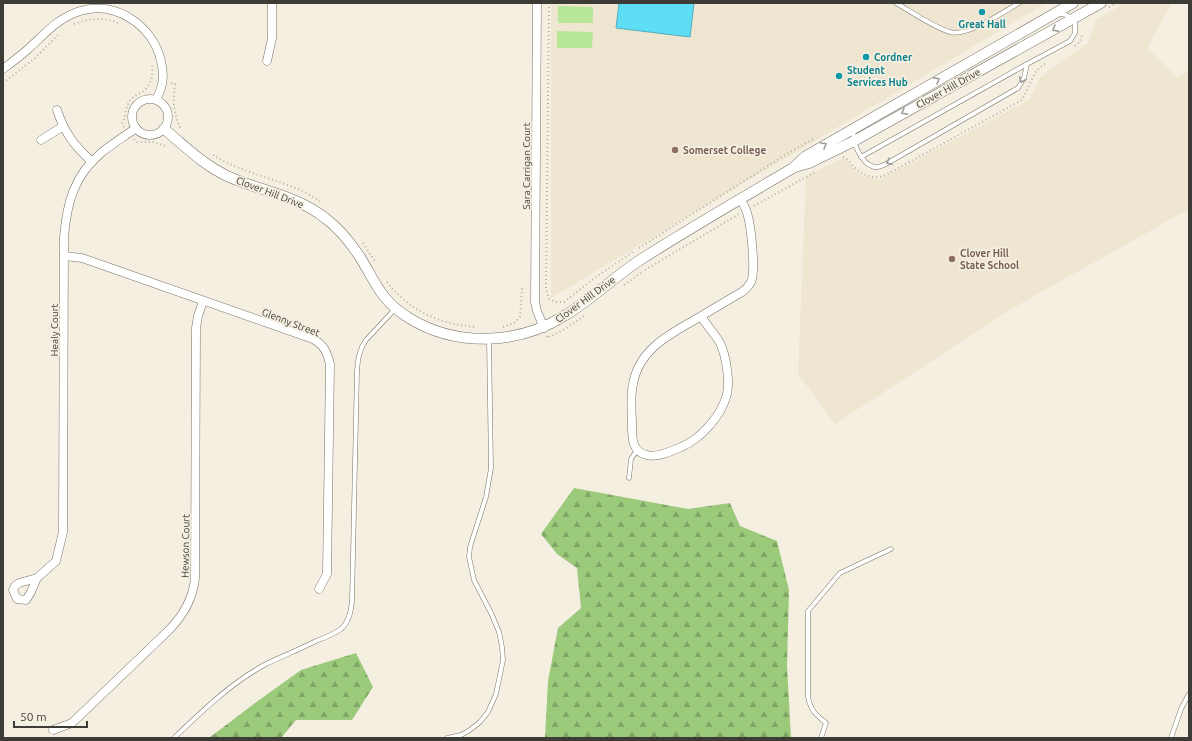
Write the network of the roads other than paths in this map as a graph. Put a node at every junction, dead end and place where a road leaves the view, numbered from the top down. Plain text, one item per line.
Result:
1 (272, 3) edge
2 (537, 3) edge
3 (896, 3) edge
4 (1019, 3) edge
5 (1073, 3) edge
6 (105, 6) edge
7 (1104, 6) edge
8 (1055, 13) junction
9 (1073, 19) junction
10 (267, 61) dead end
11 (1027, 64) junction
12 (3, 69) edge
13 (156, 99) junction
14 (57, 110) dead end
15 (62, 127) junction
16 (854, 127) junction
17 (136, 128) junction
18 (164, 128) junction
19 (41, 140) dead end
20 (854, 141) junction
21 (861, 158) junction
22 (92, 162) junction
23 (793, 168) junction
24 (740, 199) junction
25 (64, 256) junction
26 (203, 302) junction
27 (396, 308) junction
28 (701, 316) junction
29 (544, 328) junction
30 (489, 339) junction
31 (637, 450) junction
32 (629, 478) dead end
33 (891, 549) dead end
34 (36, 578) dead end
35 (319, 589) dead end
36 (1189, 694) edge
37 (53, 730) dead end
38 (174, 738) edge
39 (448, 738) edge
40 (821, 738) edge
41 (1171, 738) edge

1 - 10 street
2 - 29 street, Sara Carrigan Court
3 - 4 lane
5 - 8 street, Clover Hill Drive
6 - 12 street
6 - 13 street
7 - 9 street, Clover Hill Drive
8 - 9 lane
16 -> 8 street, Clover Hill Drive
9 - 11 lane
9 -> 20 street, Clover Hill Drive
11 - 21 lane
11 -> 21 lane
13 - 17 street
13 - 18 street
14 - 15 street
15 - 19 street
15 - 22 street
16 - 20 lane
23 -> 16 street, Clover Hill Drive
17 - 18 street
17 - 22 street, Healy Court
18 - 27 street, Clover Hill Drive
20 - 21 lane
20 - 23 street, Clover Hill Drive
22 - 25 street, Healy Court
23 - 24 street, Clover Hill Drive
24 - 28 street
24 - 29 street, Clover Hill Drive
25 - 26 street, Glenny Street
25 - 34 street, Healy Court
26 - 35 street, Glenny Street
26 - 37 street, Hewson Court
27 - 30 street, Clover Hill Drive
27 - 38 lane
28 - 31 street
28 - 31 street
29 - 30 street, Clover Hill Drive
30 - 39 lane
31 - 32 lane
33 - 40 lane
36 - 41 lane

